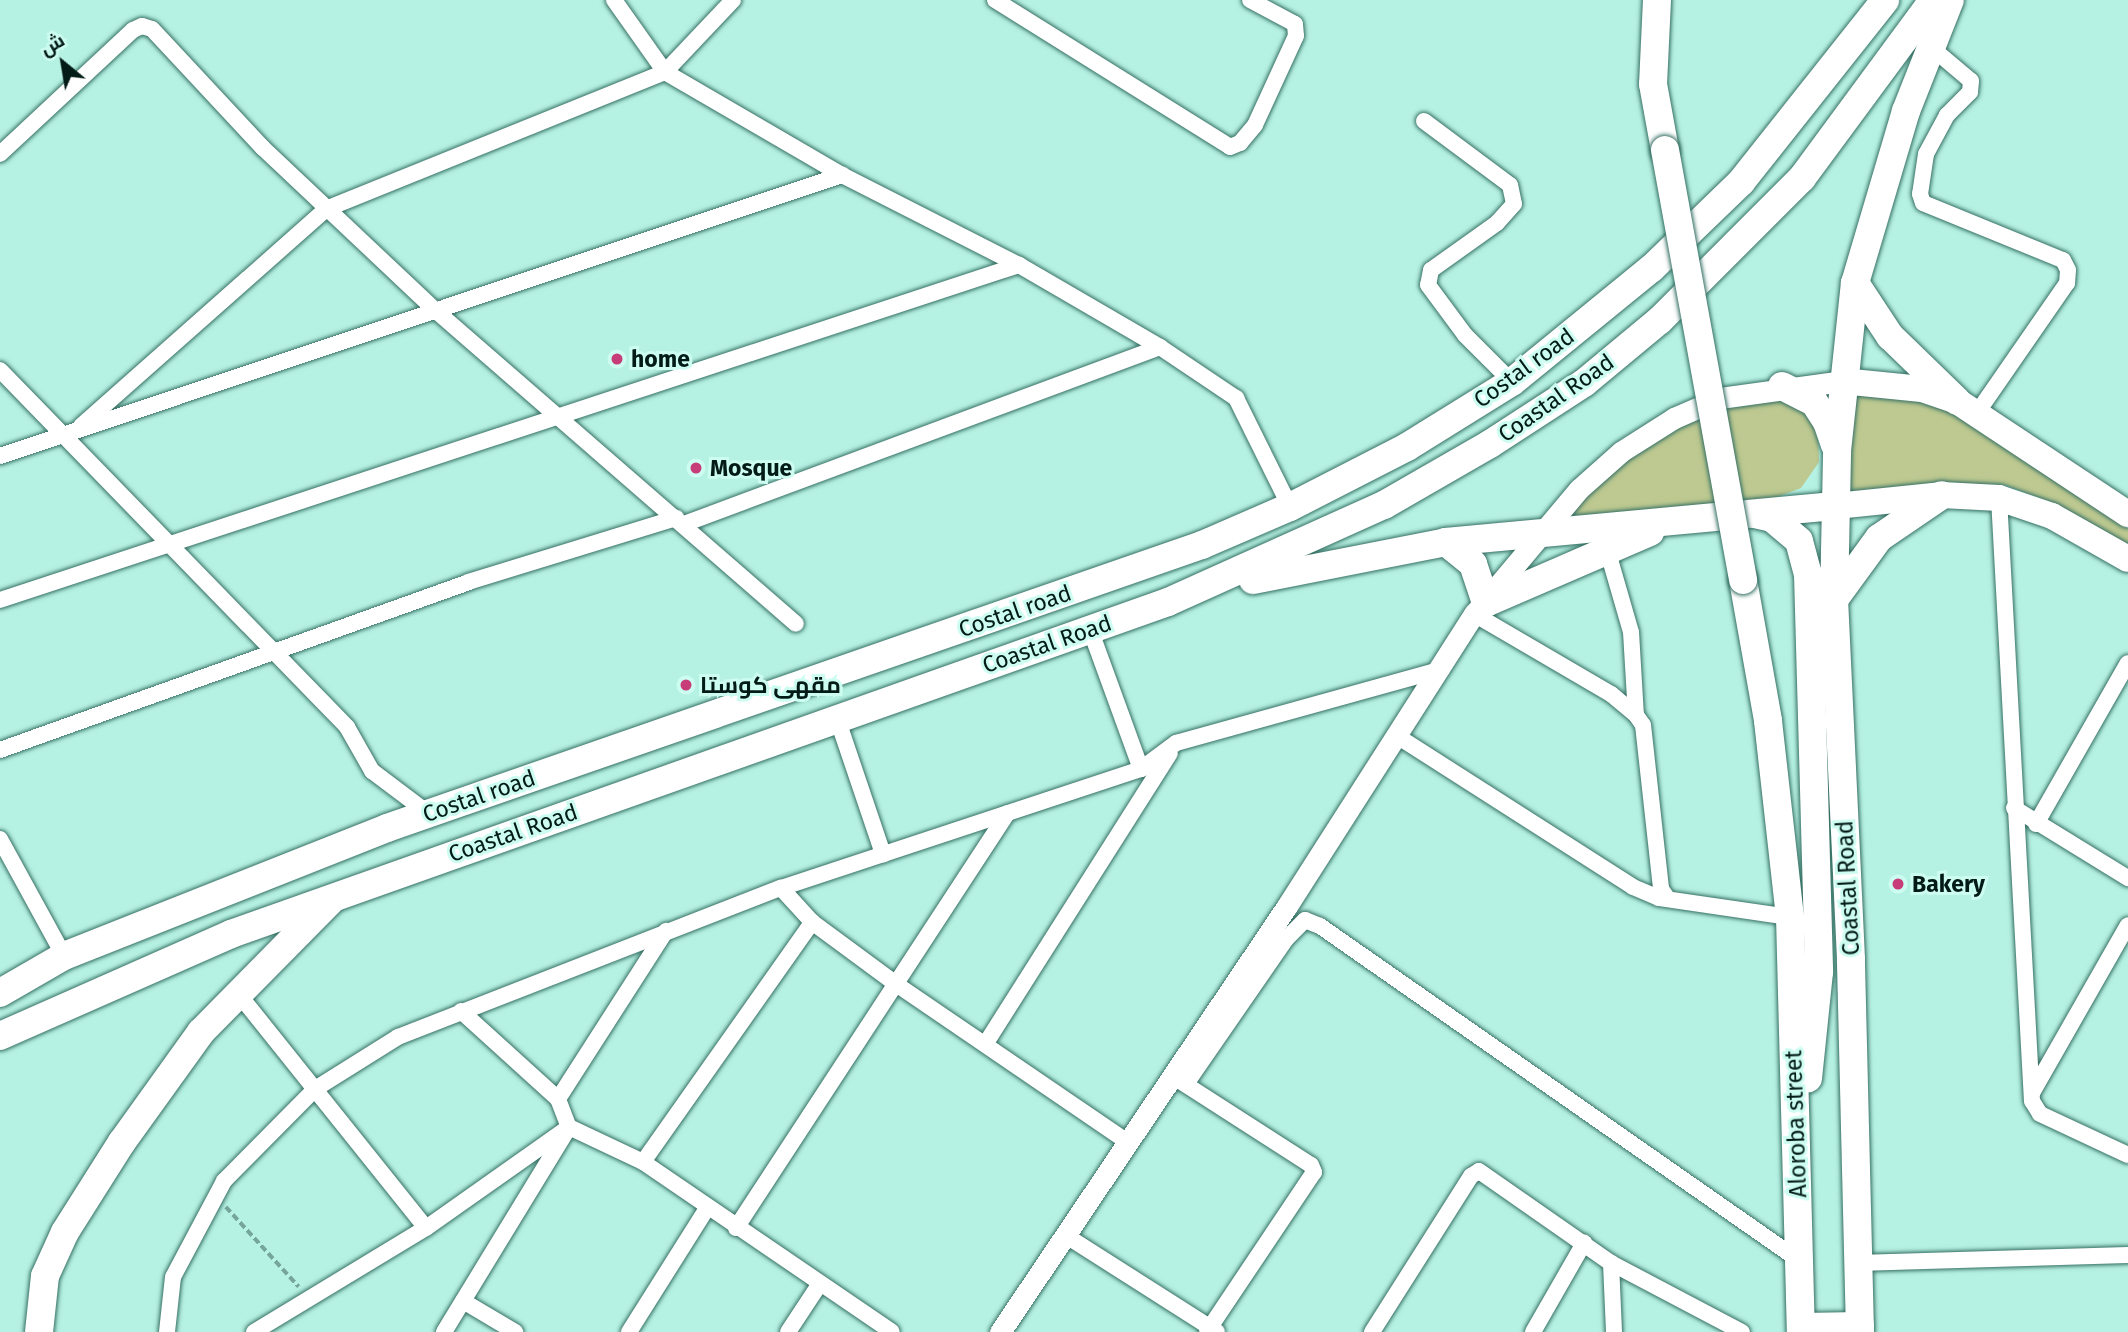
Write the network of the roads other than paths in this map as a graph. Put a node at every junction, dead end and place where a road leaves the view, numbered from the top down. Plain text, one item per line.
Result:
1 (614, 0) edge
2 (733, 0) edge
3 (995, 0) edge
4 (1250, 0) edge
5 (1657, 0) edge
6 (1885, 0) edge
7 (1933, 0) edge
8 (1950, 0) edge
9 (1932, 48) junction
10 (665, 72) junction
11 (1424, 121) dead end
12 (0, 155) edge
13 (842, 175) junction
14 (326, 209) junction
15 (1020, 265) junction
16 (1855, 283) junction
17 (435, 310) junction
18 (1160, 347) junction
19 (0, 370) edge
20 (1511, 382) junction
21 (1842, 382) junction
22 (1782, 386) junction
23 (1967, 407) junction
24 (556, 416) junction
25 (69, 435) junction
26 (1837, 451) junction
27 (0, 456) edge
28 (1942, 495) junction
29 (1999, 498) junction
30 (1836, 506) junction
31 (1290, 507) junction
32 (1755, 514) junction
33 (2128, 514) edge
34 (680, 521) junction
35 (1672, 523) junction
36 (1543, 530) junction
37 (1446, 542) junction
38 (168, 543) junction
39 (1608, 549) junction
40 (2128, 559) edge
41 (1834, 599) junction
42 (0, 600) edge
43 (1168, 601) junction
44 (1480, 608) junction
45 (796, 624) dead end
46 (1090, 629) junction
47 (270, 650) junction
48 (2128, 663) edge
49 (1442, 669) junction
50 (1636, 715) junction
51 (837, 718) junction
52 (1397, 736) junction
53 (1176, 743) junction
54 (0, 750) edge
55 (1141, 769) junction
56 (2014, 808) junction
57 (428, 813) junction
58 (1009, 813) junction
59 (2036, 824) junction
60 (0, 839) edge
61 (883, 854) junction
62 (2128, 878) edge
63 (781, 888) junction
64 (336, 895) junction
65 (1668, 900) junction
66 (1790, 916) junction
67 (812, 922) junction
68 (2128, 925) edge
69 (666, 931) junction
70 (64, 956) junction
71 (896, 984) junction
72 (237, 992) junction
73 (0, 993) edge
74 (461, 1011) junction
75 (0, 1036) edge
76 (986, 1043) junction
77 (1179, 1080) junction
78 (314, 1088) junction
79 (2032, 1093) junction
80 (558, 1099) junction
81 (569, 1127) junction
82 (1128, 1142) junction
83 (1796, 1145) junction
84 (2128, 1155) edge
85 (643, 1162) junction
86 (707, 1208) junction
87 (426, 1227) junction
88 (736, 1228) junction
89 (1065, 1235) junction
90 (1584, 1243) junction
91 (2128, 1255) edge
92 (1801, 1262) junction
93 (1611, 1263) junction
94 (1857, 1263) junction
95 (819, 1285) junction
96 (463, 1301) junction
97 (1860, 1329) edge
98 (1212, 1330) edge
99 (1795, 1330) edge
100 (39, 1332) edge
101 (167, 1332) edge
102 (254, 1332) edge
103 (444, 1332) edge
104 (515, 1332) edge
105 (629, 1332) edge
106 (788, 1332) edge
107 (892, 1332) edge
108 (1000, 1332) edge
109 (1373, 1332) edge
110 (1533, 1332) edge
111 (1614, 1332) edge
112 (1742, 1332) edge

1 - 10 street
2 - 10 street
3 - 4 street
5 - 66 highway, bridge
6 - 20 highway, Costal road
7 - 43 highway, Coastal Road
8 - 9 highway, Coastal Road
9 - 16 highway, Coastal Road
9 - 23 street
10 - 13 street
10 - 14 street
11 - 20 street
12 - 14 street
13 - 15 street
13 - 17 street
14 - 17 street
14 - 25 street
15 - 18 street
15 - 24 street
16 - 21 highway, Coastal Road
16 - 23 highway
17 - 24 street
17 - 25 street
18 - 31 street
18 - 34 street
19 - 25 street
20 - 31 highway, Costal road
21 - 22 street
21 - 23 main road
21 - 26 highway, Coastal Road
22 - 26 highway
22 - 36 street
23 - 33 main road
24 - 34 street
24 - 38 street
25 - 27 street
25 - 38 street
26 - 30 highway, Coastal Road
28 - 29 main road
28 - 30 main road
28 - 41 highway
29 - 40 main road
29 - 56 street
30 - 32 highway
30 - 41 highway, Coastal Road
31 - 57 highway, Costal road
32 - 35 highway
32 - 83 highway
34 - 45 street
34 - 47 street
35 - 36 highway
35 - 39 highway
36 - 37 highway
36 - 44 street
37 - 43 highway
37 - 44 highway
38 - 42 street
38 - 47 street
39 - 44 highway
39 - 50 street
41 - 94 highway, Coastal Road
43 - 46 highway, Coastal Road
44 - 49 street
44 - 50 street
46 - 51 highway, Coastal Road
46 - 55 street
47 - 54 street
47 - 57 street
48 - 59 street
49 - 52 street
49 - 53 street
50 - 65 street
51 - 61 street
51 - 64 highway, Coastal Road
52 - 65 street
52 - 77 street
53 - 55 street
53 - 76 street
55 - 58 street
56 - 59 street
56 - 79 street
57 - 70 highway, Costal road
58 - 61 street
58 - 71 street
59 - 62 street
60 - 70 street
61 - 63 street
63 - 67 street
63 - 69 street
64 - 72 highway
64 - 75 highway, Coastal Road
65 - 66 street
66 - 83 highway, Aloroba street
67 - 71 street
67 - 85 street
68 - 79 street
69 - 74 street
69 - 80 street
70 - 73 highway, Costal road
71 - 76 street
71 - 88 street
72 - 78 street
72 - 100 highway
74 - 78 street
74 - 80 street
76 - 82 street
77 - 82 street
77 - 92 street
77 - 98 street
78 - 87 street
78 - 101 street
79 - 84 street
80 - 81 street
81 - 85 street
81 - 87 street
81 - 96 street
82 - 89 street
83 - 92 highway, Aloroba street
85 - 86 street
86 - 88 street
86 - 105 street
87 - 102 street
88 - 95 street
89 - 98 street
89 - 108 street
90 - 93 street
90 - 109 street
90 - 110 street
91 - 94 street
92 - 99 highway, Aloroba street
93 - 111 street
93 - 112 street
94 - 97 highway, Coastal Road
95 - 106 street
95 - 107 street
96 - 103 street
96 - 104 street
97 - 99 highway

